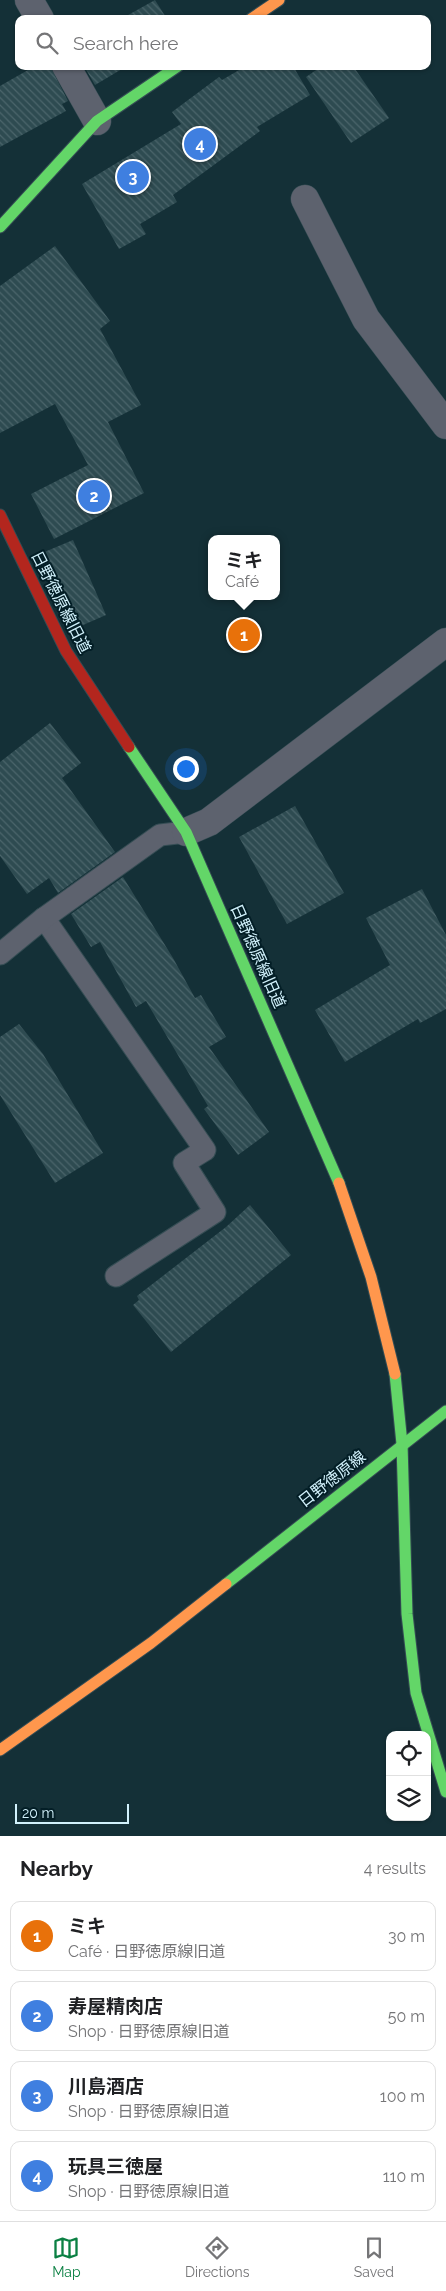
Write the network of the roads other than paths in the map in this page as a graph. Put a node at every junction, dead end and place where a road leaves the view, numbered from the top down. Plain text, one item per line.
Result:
1 (29, 0) edge
2 (279, 0) edge
3 (38, 15) edge
4 (257, 15) edge
5 (68, 70) edge
6 (172, 70) edge
7 (97, 121) junction
8 (305, 199) dead end
9 (0, 227) edge
10 (446, 425) edge
11 (0, 516) edge
12 (446, 642) edge
13 (186, 832) junction
14 (44, 918) junction
15 (0, 954) edge
16 (116, 1276) dead end
17 (446, 1411) edge
18 (402, 1444) junction
19 (0, 1750) edge
20 (446, 1792) edge

1 - 3 street
2 - 4 street
5 - 7 street
6 - 7 street
7 - 9 street
8 - 10 street
11 - 13 street, 日野徳原線旧道
12 - 13 street
13 - 14 lane
13 - 18 street, 日野徳原線旧道
14 - 15 lane
14 - 16 lane
17 - 18 street, 日野徳原線
18 - 19 street, 日野徳原線
18 - 20 street

